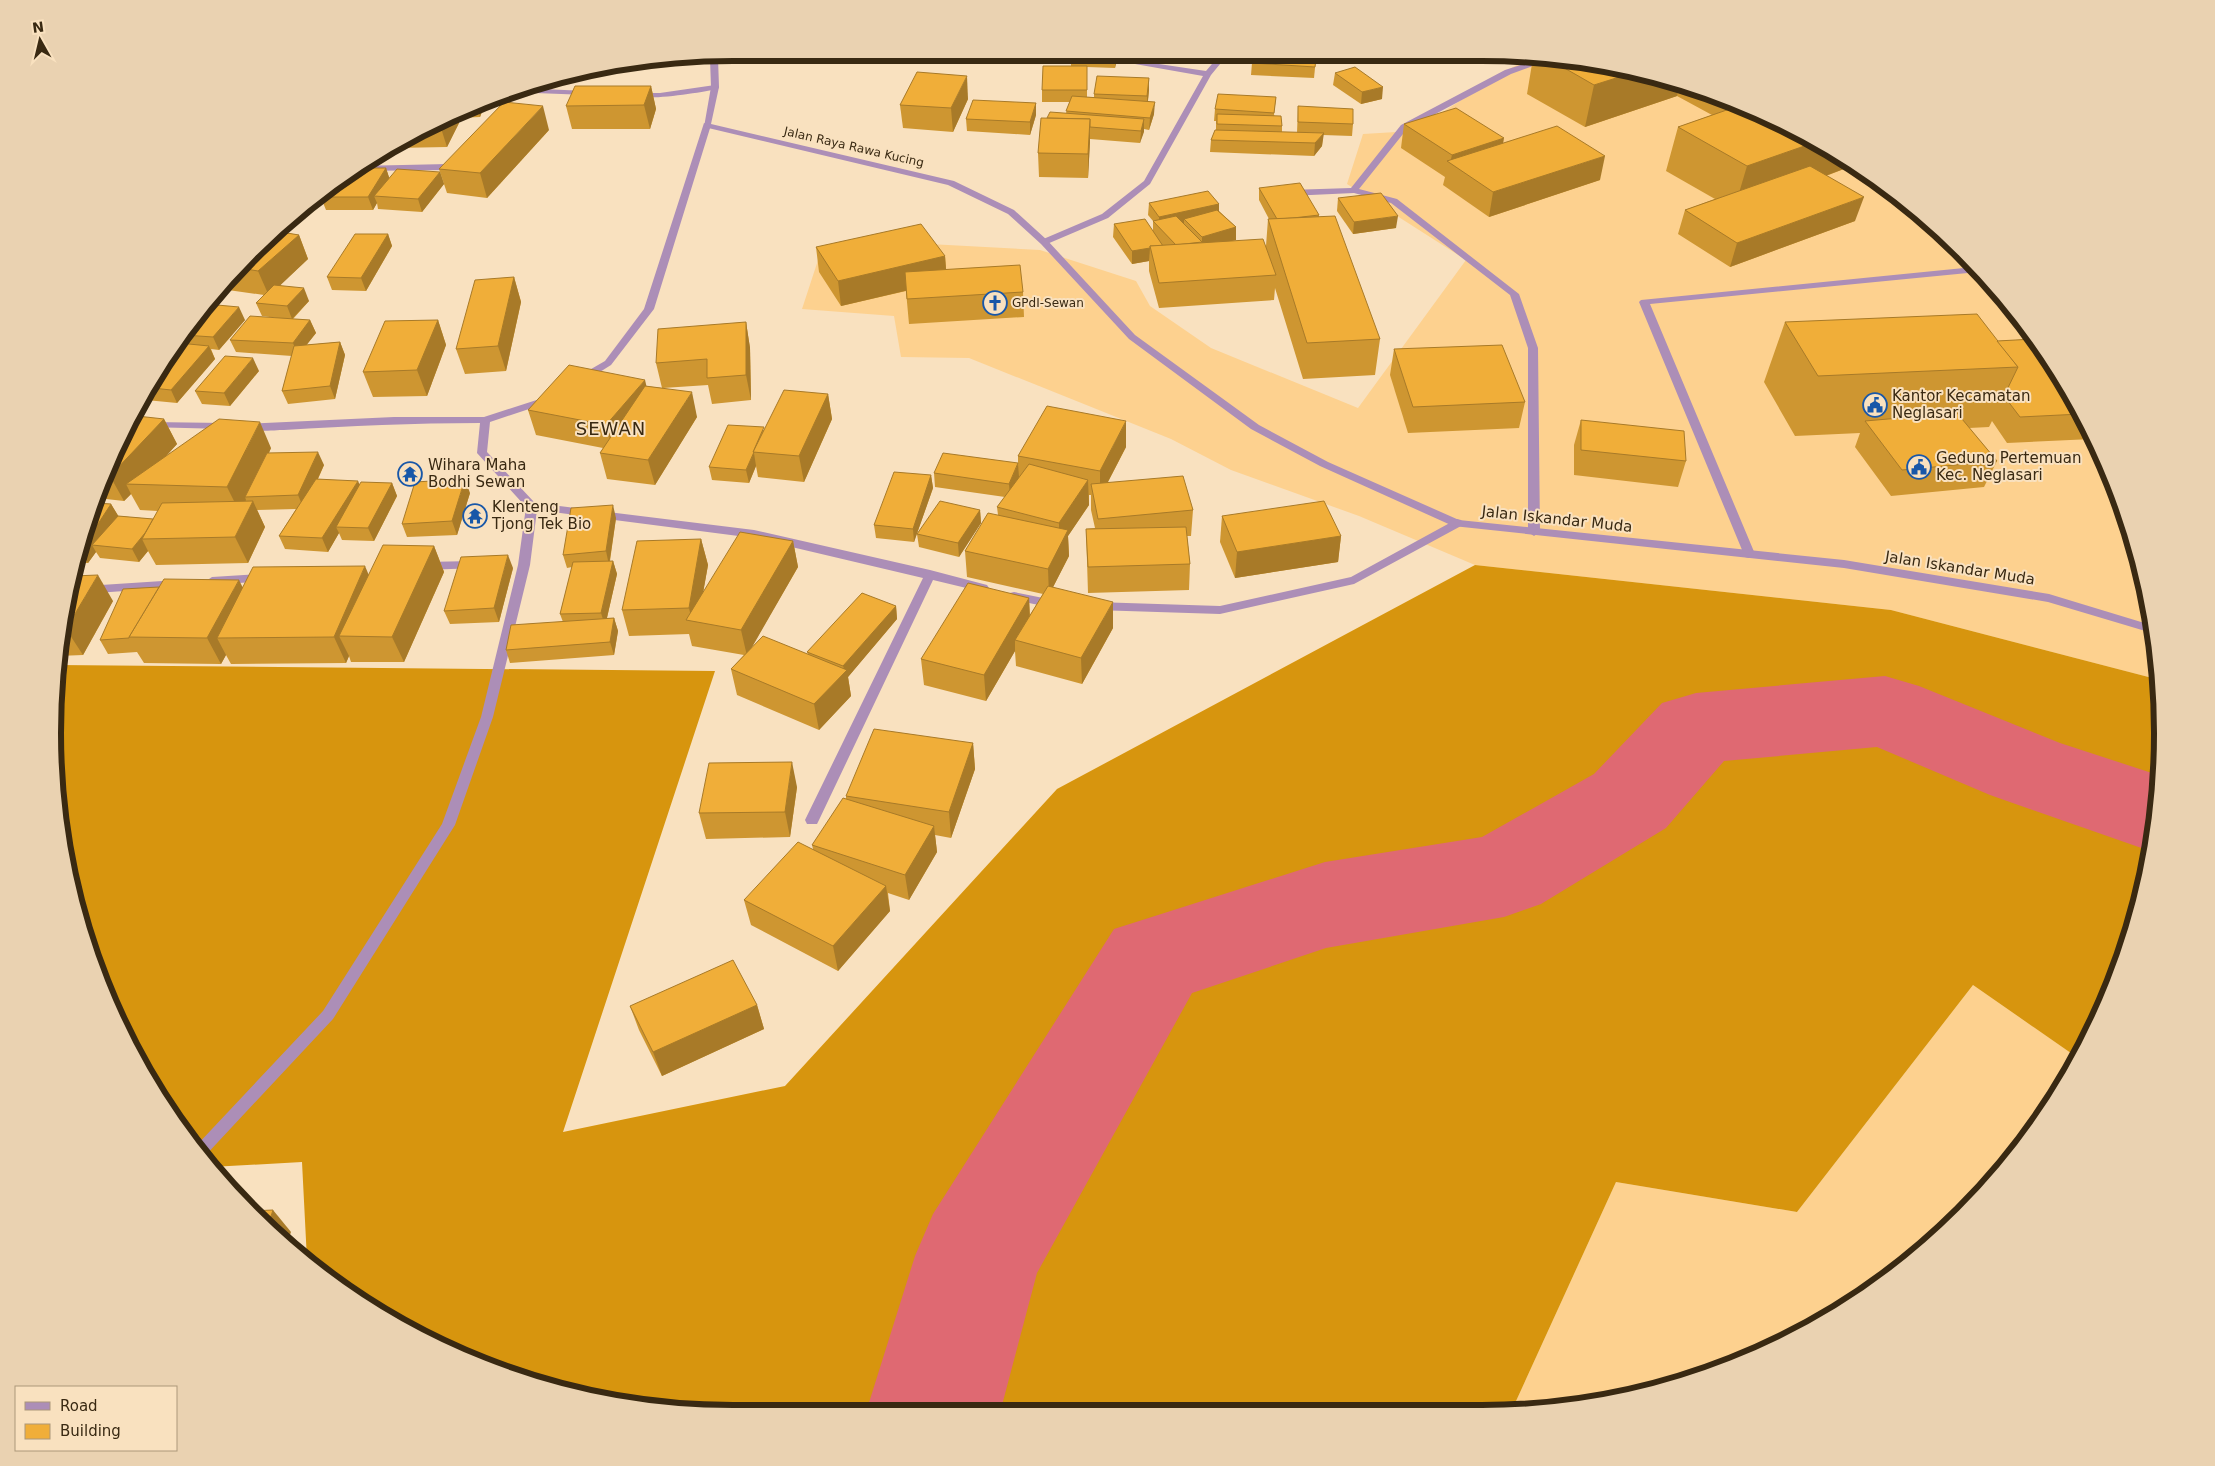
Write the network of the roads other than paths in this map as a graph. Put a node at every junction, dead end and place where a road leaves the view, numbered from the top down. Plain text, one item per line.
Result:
1 (1219, 61) edge
2 (714, 62) edge
3 (1135, 62) dead end
4 (1534, 64) edge
5 (1208, 74) junction
6 (715, 87) junction
7 (532, 92) edge
8 (600, 93) edge
9 (630, 94) edge
10 (708, 125) junction
11 (463, 158) edge
12 (369, 169) edge
13 (1354, 190) junction
14 (1277, 194) edge
15 (1044, 242) junction
16 (1969, 271) edge
17 (577, 382) edge
18 (562, 391) edge
19 (485, 420) junction
20 (142, 424) edge
21 (532, 506) junction
22 (1457, 523) junction
23 (1534, 532) junction
24 (1748, 554) junction
25 (487, 565) edge
26 (410, 567) edge
27 (930, 574) junction
28 (274, 577) edge
29 (77, 590) edge
30 (1063, 604) edge
31 (1082, 605) edge
32 (2145, 627) edge
33 (812, 820) dead end
34 (204, 1147) edge

1 - 5 street
2 - 6 street
3 - 5 street
4 - 13 street
5 - 15 street
6 - 9 street
6 - 10 street
7 - 8 street
10 - 15 street, Jalan Raya Rawa Kucing
10 - 17 street
11 - 12 street
13 - 14 street
13 - 23 street
15 - 22 street, Jalan Iskandar Muda
16 - 24 street
18 - 19 street
19 - 20 street
19 - 21 street
21 - 27 street
21 - 34 street
22 - 23 street, Jalan Iskandar Muda
22 - 31 street
23 - 24 street, Jalan Iskandar Muda
24 - 32 street, Jalan Iskandar Muda
25 - 26 street
27 - 30 street
27 - 33 street
28 - 29 street

